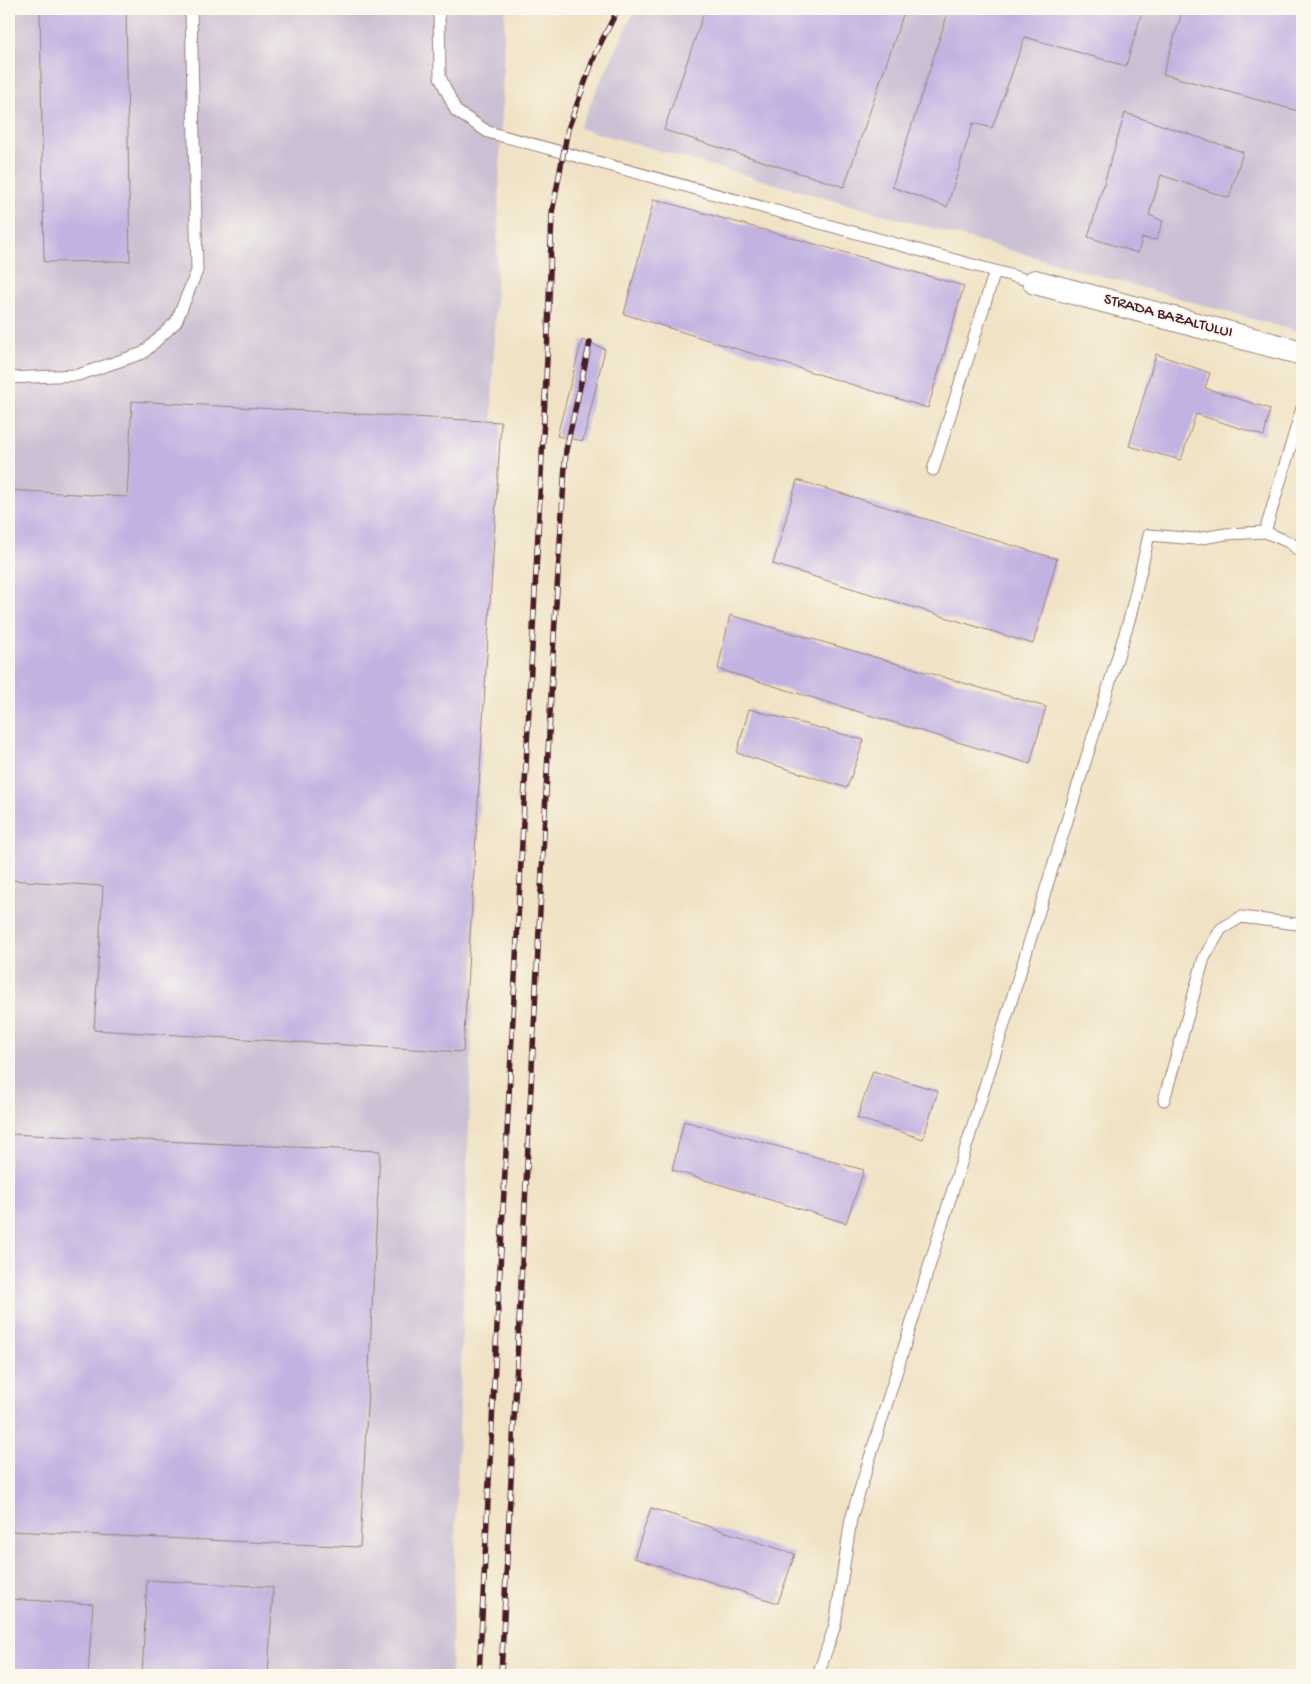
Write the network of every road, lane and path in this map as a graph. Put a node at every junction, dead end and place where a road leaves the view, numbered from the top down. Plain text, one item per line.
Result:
1 (191, 9) edge
2 (439, 9) edge
3 (995, 271) junction
4 (1035, 282) joint
5 (1302, 353) edge
6 (9, 378) edge
7 (1302, 408) edge
8 (933, 470) dead end
9 (1265, 532) junction
10 (1302, 554) edge
11 (1302, 921) edge
12 (1164, 1100) dead end
13 (818, 1675) edge

1 - 6 lane
2 - 3 lane
3 - 4 lane
3 - 8 lane
4 - 5 street, STRADA BAZALTULUI
7 - 9 lane
9 - 10 lane
9 - 13 lane
11 - 12 lane

